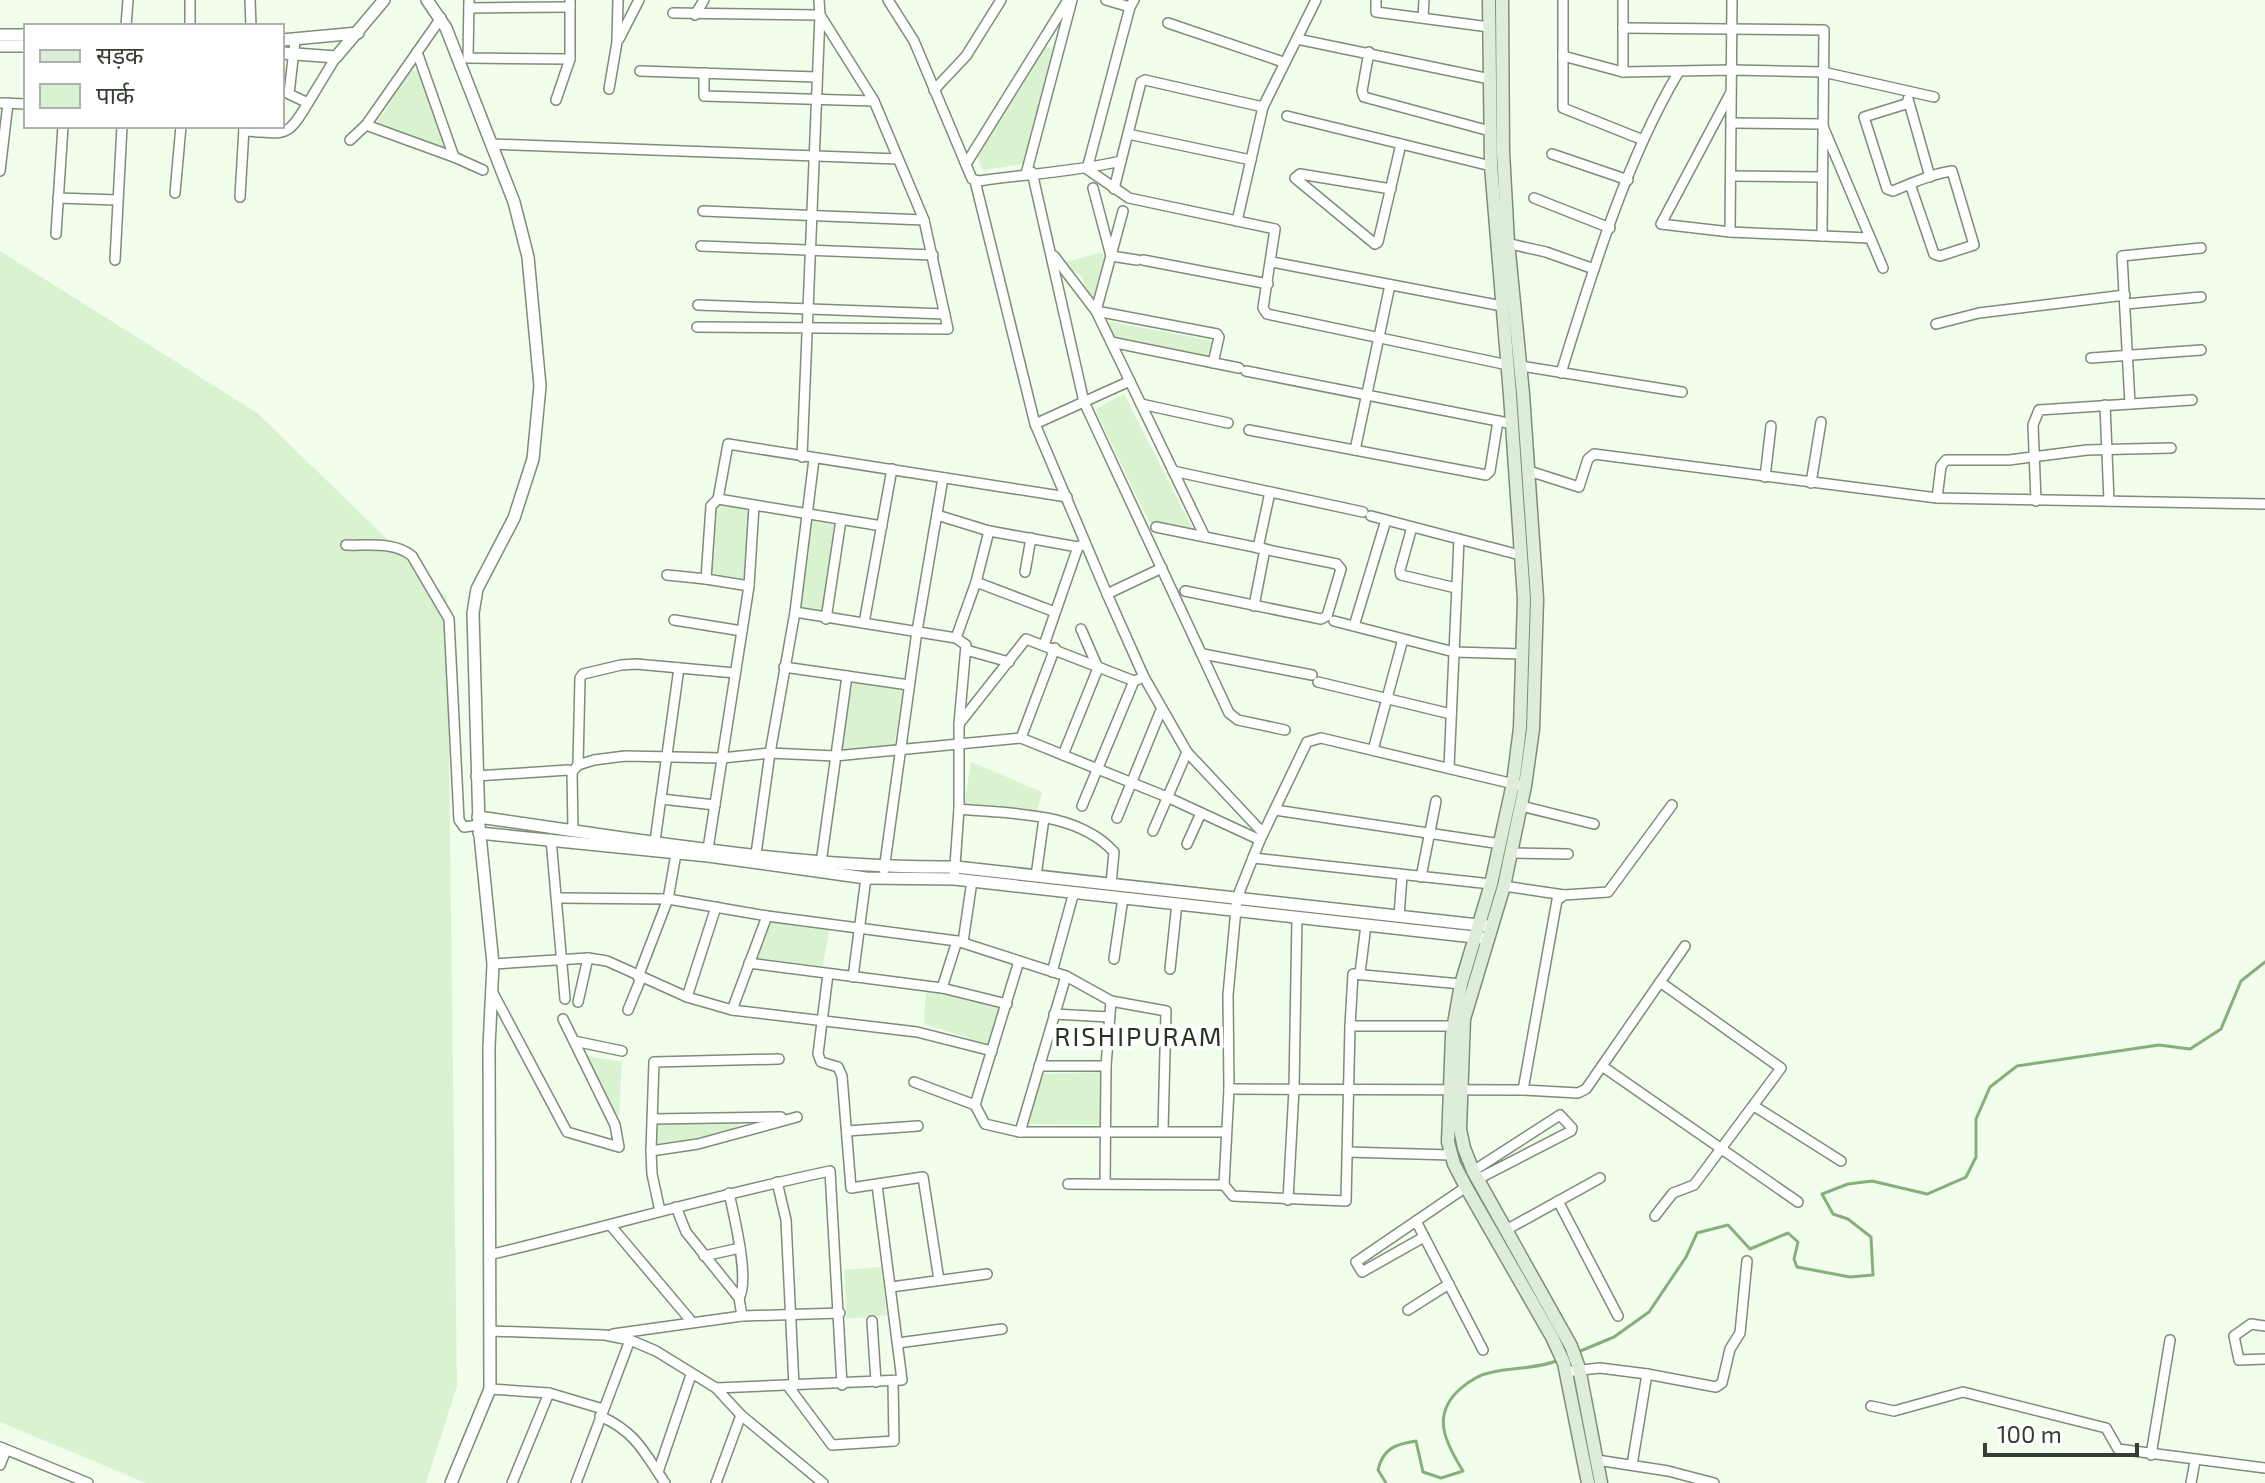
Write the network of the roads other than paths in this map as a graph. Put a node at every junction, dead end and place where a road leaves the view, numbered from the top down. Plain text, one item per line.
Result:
1 (128, 0) edge
2 (190, 0) edge
3 (250, 0) edge
4 (384, 0) edge
5 (427, 0) edge
6 (618, 0) edge
7 (639, 0) edge
8 (704, 0) edge
9 (819, 0) edge
10 (888, 0) edge
11 (1001, 0) edge
12 (1070, 0) edge
13 (1106, 0) edge
14 (1316, 0) edge
15 (1376, 0) edge
16 (1424, 0) edge
17 (1489, 0) edge
18 (1502, 0) edge
19 (1563, 0) edge
20 (1623, 0) edge
21 (1732, 0) edge
22 (469, 4) edge
23 (570, 4) edge
24 (1132, 4) edge
25 (673, 13) dead end
26 (695, 15) junction
27 (820, 15) junction
28 (1423, 17) junction
29 (441, 18) junction
30 (1168, 23) dead end
31 (126, 24) edge
32 (190, 24) edge
33 (251, 24) edge
34 (1489, 27) junction
35 (1623, 28) junction
36 (1732, 30) junction
37 (359, 33) junction
38 (0, 35) edge
39 (24, 35) edge
40 (1297, 39) junction
41 (617, 42) junction
42 (291, 45) edge
43 (0, 46) edge
44 (24, 46) edge
45 (417, 52) junction
46 (1369, 52) junction
47 (1563, 56) junction
48 (336, 57) junction
49 (463, 58) junction
50 (570, 59) junction
51 (1283, 62) junction
52 (1732, 70) junction
53 (640, 71) dead end
54 (1623, 72) junction
55 (1823, 72) junction
56 (704, 73) junction
57 (1678, 73) junction
58 (817, 77) junction
59 (1490, 79) junction
60 (609, 89) dead end
61 (934, 90) junction
62 (1905, 90) junction
63 (1731, 92) junction
64 (1934, 97) dead end
65 (816, 99) junction
66 (556, 100) dead end
67 (874, 101) junction
68 (4, 103) edge
69 (308, 103) junction
70 (1909, 103) junction
71 (24, 104) edge
72 (1263, 107) junction
73 (1287, 116) dead end
74 (1732, 123) junction
75 (1822, 124) junction
76 (366, 125) junction
77 (63, 128) edge
78 (122, 128) edge
79 (181, 128) edge
80 (244, 129) edge
81 (1490, 131) junction
82 (1128, 134) junction
83 (350, 140) dead end
84 (1643, 140) junction
85 (491, 144) junction
86 (1401, 144) junction
87 (1552, 154) dead end
88 (454, 157) junction
89 (815, 157) junction
90 (898, 159) junction
91 (1251, 160) junction
92 (1121, 161) junction
93 (966, 164) junction
94 (1491, 166) junction
95 (1087, 169) junction
96 (483, 170) dead end
97 (0, 171) edge
98 (1029, 173) junction
99 (1731, 176) junction
100 (1822, 177) junction
101 (1930, 177) junction
102 (1628, 180) junction
103 (975, 181) junction
104 (1910, 184) junction
105 (1093, 188) dead end
106 (1114, 189) junction
107 (1391, 189) junction
108 (175, 193) dead end
109 (240, 197) dead end
110 (58, 198) junction
111 (1534, 198) dead end
112 (117, 200) junction
113 (703, 211) dead end
114 (1123, 211) dead end
115 (813, 215) junction
116 (924, 220) junction
117 (1237, 221) junction
118 (1610, 228) junction
119 (1730, 232) junction
120 (56, 234) dead end
121 (1822, 236) junction
122 (1869, 238) junction
123 (1502, 243) junction
124 (701, 246) dead end
125 (2201, 248) dead end
126 (811, 251) junction
127 (1051, 253) junction
128 (933, 255) junction
129 (1111, 256) junction
130 (115, 260) dead end
131 (1272, 262) junction
132 (1883, 268) dead end
133 (1594, 269) junction
134 (1268, 284) junction
135 (1390, 285) junction
136 (2201, 297) dead end
137 (2125, 300) junction
138 (698, 305) dead end
139 (1502, 306) junction
140 (809, 307) junction
141 (1096, 311) junction
142 (945, 314) junction
143 (1936, 324) dead end
144 (697, 327) dead end
145 (806, 328) junction
146 (1379, 338) junction
147 (1111, 342) junction
148 (2201, 350) dead end
149 (2130, 355) junction
150 (2091, 358) dead end
151 (1213, 363) junction
152 (1514, 366) junction
153 (1561, 373) junction
154 (1130, 381) junction
155 (1682, 392) dead end
156 (1366, 395) junction
157 (2192, 400) dead end
158 (1084, 402) junction
159 (1141, 404) junction
160 (2130, 404) junction
161 (2105, 405) junction
162 (1498, 421) junction
163 (1821, 422) dead end
164 (1228, 423) dead end
165 (1035, 424) junction
166 (1513, 424) junction
167 (1771, 426) dead end
168 (1249, 430) dead end
169 (2171, 448) dead end
170 (2107, 449) junction
171 (1355, 450) junction
172 (802, 457) junction
173 (2034, 457) junction
174 (814, 459) junction
175 (892, 469) junction
176 (1173, 471) junction
177 (1529, 471) junction
178 (1765, 477) junction
179 (943, 478) junction
180 (1811, 483) junction
181 (1270, 492) junction
182 (1067, 497) junction
183 (1937, 498) junction
184 (718, 499) junction
185 (2036, 501) junction
186 (2109, 501) junction
187 (2265, 504) edge
188 (754, 506) junction
189 (807, 515) junction
190 (937, 515) junction
191 (841, 520) junction
192 (1386, 520) junction
193 (882, 526) junction
194 (1156, 527) dead end
195 (1412, 527) junction
196 (989, 531) junction
197 (1205, 537) junction
198 (1031, 538) junction
199 (1459, 539) junction
200 (346, 545) dead end
201 (1081, 545) junction
202 (1261, 549) junction
203 (1520, 555) junction
204 (1162, 568) junction
205 (1025, 572) dead end
206 (667, 575) dead end
207 (706, 579) junction
208 (976, 582) junction
209 (749, 586) junction
210 (1456, 588) junction
211 (1185, 591) dead end
212 (1107, 594) junction
213 (1254, 606) junction
214 (795, 612) junction
215 (1055, 612) junction
216 (826, 619) junction
217 (674, 620) dead end
218 (1334, 621) dead end
219 (864, 623) junction
220 (1354, 626) junction
221 (1081, 629) dead end
222 (742, 631) junction
223 (917, 631) junction
224 (956, 638) junction
225 (1403, 639) junction
226 (1044, 645) junction
227 (1055, 648) junction
228 (966, 650) junction
229 (1454, 652) junction
230 (1203, 654) junction
231 (1522, 654) junction
232 (1009, 662) junction
233 (784, 667) junction
234 (679, 668) junction
235 (1098, 668) junction
236 (735, 673) junction
237 (847, 676) junction
238 (1139, 679) junction
239 (909, 685) junction
240 (1387, 699) junction
241 (1161, 710) junction
242 (1451, 714) junction
243 (959, 724) junction
244 (1285, 730) dead end
245 (1021, 738) junction
246 (960, 745) junction
247 (1373, 750) junction
248 (899, 751) junction
249 (1187, 752) junction
250 (770, 753) junction
251 (1063, 755) junction
252 (835, 756) junction
253 (667, 757) junction
254 (722, 758) junction
255 (575, 768) junction
256 (1449, 768) junction
257 (1098, 769) junction
258 (476, 776) junction
259 (1132, 783) junction
260 (1519, 785) junction
261 (1167, 797) junction
262 (661, 799) junction
263 (1436, 801) dead end
264 (715, 805) junction
265 (1672, 805) dead end
266 (1082, 806) dead end
267 (1521, 806) junction
268 (959, 809) junction
269 (1275, 810) junction
270 (1201, 813) junction
271 (1044, 818) junction
272 (1117, 818) dead end
273 (1594, 824) dead end
274 (479, 825) junction
275 (573, 830) junction
276 (1153, 831) dead end
277 (1428, 834) junction
278 (1262, 836) junction
279 (551, 839) junction
280 (655, 841) junction
281 (1187, 844) dead end
282 (1501, 844) junction
283 (708, 849) junction
284 (1512, 853) junction
285 (676, 854) junction
286 (756, 854) junction
287 (1568, 854) dead end
288 (1253, 858) junction
289 (821, 863) junction
290 (884, 873) junction
291 (955, 873) junction
292 (1036, 876) junction
293 (1402, 876) junction
294 (1421, 877) junction
295 (866, 878) junction
296 (972, 881) junction
297 (1111, 884) junction
298 (1498, 885) junction
299 (1074, 892) junction
300 (1564, 895) junction
301 (557, 898) junction
302 (1123, 898) junction
303 (668, 899) junction
304 (1177, 903) junction
305 (1236, 904) junction
306 (716, 907) junction
307 (767, 916) junction
308 (1399, 916) junction
309 (1297, 917) junction
310 (1366, 925) junction
311 (859, 929) junction
312 (1483, 932) junction
313 (960, 942) junction
314 (1685, 946) dead end
315 (562, 958) junction
316 (588, 958) junction
317 (1114, 959) dead end
318 (1019, 961) junction
319 (749, 963) junction
320 (493, 964) junction
321 (1170, 969) dead end
322 (1052, 972) junction
323 (1360, 973) junction
324 (828, 974) junction
325 (1066, 976) junction
326 (639, 977) junction
327 (853, 977) junction
328 (1660, 982) junction
329 (1461, 984) junction
330 (942, 988) junction
331 (493, 993) junction
332 (687, 997) junction
333 (1165, 997) dead end
334 (565, 999) dead end
335 (1111, 1001) junction
336 (578, 1002) dead end
337 (1007, 1004) junction
338 (628, 1010) dead end
339 (732, 1010) junction
340 (1166, 1011) junction
341 (1054, 1014) junction
342 (1109, 1017) junction
343 (563, 1019) dead end
344 (823, 1021) junction
345 (1350, 1026) junction
346 (1453, 1026) junction
347 (574, 1041) junction
348 (622, 1051) dead end
349 (992, 1051) junction
350 (779, 1059) dead end
351 (1039, 1066) junction
352 (1106, 1066) junction
353 (1602, 1066) junction
354 (914, 1082) dead end
355 (1229, 1089) junction
356 (1294, 1089) junction
357 (1349, 1089) junction
358 (1523, 1090) junction
359 (1456, 1091) junction
360 (975, 1105) junction
361 (1754, 1106) junction
362 (653, 1119) junction
363 (918, 1126) dead end
364 (1106, 1130) junction
365 (847, 1131) junction
366 (1163, 1131) junction
367 (1020, 1132) junction
368 (1226, 1132) junction
369 (1722, 1149) junction
370 (651, 1151) junction
371 (1347, 1152) junction
372 (1451, 1155) junction
373 (1841, 1161) dead end
374 (850, 1169) junction
375 (830, 1171) junction
376 (1476, 1175) junction
377 (1600, 1178) dead end
378 (777, 1182) junction
379 (1068, 1184) dead end
380 (1105, 1184) junction
381 (877, 1185) junction
382 (1224, 1185) junction
383 (1466, 1187) junction
384 (729, 1193) junction
385 (1288, 1200) junction
386 (1558, 1201) junction
387 (1798, 1202) dead end
388 (676, 1207) junction
389 (660, 1211) junction
390 (1655, 1216) dead end
391 (1416, 1221) junction
392 (611, 1226) junction
393 (1506, 1230) junction
394 (1424, 1237) junction
395 (740, 1248) junction
396 (489, 1255) junction
397 (704, 1256) junction
398 (1747, 1261) dead end
399 (987, 1274) dead end
400 (939, 1280) junction
401 (1449, 1284) junction
402 (891, 1287) junction
403 (739, 1298) junction
404 (1408, 1310) dead end
405 (840, 1313) junction
406 (791, 1315) junction
407 (742, 1316) junction
408 (1618, 1316) dead end
409 (872, 1321) dead end
410 (692, 1322) junction
411 (2265, 1326) edge
412 (1002, 1329) dead end
413 (491, 1331) junction
414 (1557, 1334) junction
415 (605, 1335) junction
416 (630, 1340) junction
417 (2170, 1340) dead end
418 (898, 1343) junction
419 (1483, 1350) dead end
420 (2265, 1359) edge
421 (1571, 1366) junction
422 (1647, 1374) junction
423 (691, 1375) junction
424 (893, 1381) junction
425 (876, 1382) junction
426 (842, 1385) junction
427 (791, 1386) junction
428 (716, 1388) junction
429 (490, 1389) junction
430 (549, 1393) junction
431 (1871, 1406) dead end
432 (601, 1413) junction
433 (741, 1415) junction
434 (3, 1448) edge
435 (2151, 1455) junction
436 (1597, 1460) junction
437 (2195, 1461) junction
438 (0, 1465) edge
439 (1632, 1465) junction
440 (2265, 1468) edge
441 (658, 1472) junction
442 (88, 1483) edge
443 (451, 1483) edge
444 (512, 1483) edge
445 (576, 1483) edge
446 (665, 1483) edge
447 (716, 1483) edge
448 (823, 1483) edge
449 (1588, 1483) edge
450 (1601, 1483) edge
451 (1714, 1483) edge
452 (2191, 1483) edge

1 - 31 street
2 - 32 street
3 - 33 street
4 - 37 street
5 - 29 street
6 - 41 street
7 - 41 street
8 - 26 street
9 - 27 street
10 - 61 street
11 - 61 street
12 - 93 street
12 - 98 street
13 - 24 street
14 - 40 street
15 - 28 street
16 - 28 street
17 - 34 main road
18 - 123 main road
19 - 47 street
20 - 35 street
21 - 36 street
22 - 23 street
22 - 49 street
23 - 50 street
24 - 95 street
25 - 26 street
26 - 27 street
27 - 58 street
27 - 67 street
28 - 34 street
29 - 45 street
29 - 49 street
30 - 51 street
34 - 59 main road
35 - 36 street
35 - 54 street
36 - 52 street
36 - 55 street
37 - 42 street
37 - 48 street
38 - 39 street
40 - 46 street
40 - 51 street
41 - 60 street
42 - 48 street
42 - 69 street
43 - 44 street
45 - 76 street
45 - 88 street
46 - 59 street
46 - 81 street
47 - 54 street
47 - 84 street
48 - 69 street
49 - 50 street
49 - 85 street
50 - 66 street
51 - 72 street
52 - 55 street
52 - 57 street
52 - 63 street
53 - 56 street
54 - 57 street
55 - 62 street
55 - 75 street
56 - 58 street
56 - 65 street
57 - 84 street
58 - 65 street
59 - 81 main road
61 - 93 street
62 - 64 street
62 - 70 street
63 - 74 street
63 - 119 street
65 - 67 street
65 - 89 street
67 - 90 street
68 - 71 street
68 - 97 street
69 - 80 street
70 - 101 street
70 - 104 street
72 - 82 street
72 - 91 street
73 - 86 street
74 - 75 street
74 - 99 street
75 - 100 street
75 - 122 street
76 - 83 street
76 - 88 street
77 - 110 street
78 - 112 street
79 - 108 street
80 - 109 street
81 - 94 main road
82 - 91 street
82 - 92 street
84 - 102 street
85 - 89 street
85 - 258 street
86 - 94 street
86 - 107 street
87 - 102 street
88 - 96 street
89 - 90 street
89 - 115 street
90 - 116 street
91 - 117 street
92 - 95 street
92 - 106 street
93 - 103 street
94 - 123 main road
95 - 98 street
95 - 106 street
98 - 103 street
98 - 127 street
99 - 100 street
99 - 119 street
100 - 121 street
101 - 104 street
101 - 104 street
102 - 118 street
103 - 165 street
105 - 129 street
106 - 117 street
107 - 107 street
110 - 112 street
110 - 120 street
111 - 118 street
112 - 130 street
113 - 115 street
114 - 129 street
115 - 116 street
115 - 126 street
116 - 128 street
117 - 131 street
118 - 133 street
119 - 121 street
121 - 122 street
122 - 132 street
123 - 133 street
123 - 139 main road
123 - 152 main road
124 - 126 street
125 - 137 street
126 - 128 street
126 - 140 street
127 - 141 street
127 - 158 street
128 - 142 street
129 - 134 street
129 - 141 street
131 - 134 street
131 - 135 street
133 - 153 street
134 - 146 street
135 - 139 street
135 - 146 street
136 - 137 street
137 - 143 street
137 - 149 street
138 - 140 street
139 - 152 main road
140 - 142 street
140 - 145 street
141 - 147 street
141 - 151 street
142 - 145 street
144 - 145 street
145 - 172 street
146 - 152 street
146 - 156 street
147 - 151 street
147 - 154 street
148 - 149 street
149 - 150 street
149 - 160 street
151 - 156 street
152 - 153 street
152 - 166 main road
152 - 177 main road
153 - 155 street
154 - 158 street
154 - 159 street
156 - 162 street
156 - 171 street
157 - 160 street
158 - 165 street
158 - 204 street
159 - 164 street
159 - 176 street
160 - 161 street
161 - 170 street
161 - 173 street
162 - 166 street
162 - 171 street
163 - 180 street
165 - 182 street
166 - 203 main road
167 - 178 street
168 - 171 street
169 - 170 street
170 - 173 street
170 - 186 street
172 - 174 street
172 - 184 street
173 - 183 street
173 - 185 street
174 - 175 street
174 - 189 street
175 - 179 street
175 - 193 street
176 - 181 street
176 - 197 street
177 - 178 street
177 - 260 main road
178 - 180 street
179 - 182 street
179 - 190 street
180 - 183 street
181 - 192 street
181 - 202 street
182 - 201 street
183 - 185 street
184 - 188 street
184 - 207 street
185 - 186 street
186 - 187 street
188 - 189 street
188 - 209 street
189 - 191 street
189 - 214 street
190 - 196 street
190 - 223 street
191 - 193 street
191 - 216 street
192 - 195 street
192 - 220 street
193 - 219 street
194 - 197 street
195 - 199 street
195 - 210 street
196 - 198 street
196 - 208 street
197 - 202 street
198 - 201 street
198 - 205 street
199 - 203 street
199 - 210 street
200 - 274 street
201 - 212 street
201 - 215 street
202 - 213 street
202 - 213 street
203 - 231 main road
204 - 212 street
204 - 230 street
206 - 207 street
207 - 209 street
208 - 215 street
208 - 224 street
209 - 222 street
210 - 229 street
211 - 213 street
212 - 238 street
214 - 216 street
214 - 233 street
215 - 226 street
216 - 219 street
217 - 222 street
218 - 220 street
219 - 223 street
220 - 225 street
221 - 235 street
222 - 236 street
223 - 224 street
223 - 239 street
224 - 228 street
225 - 229 street
225 - 240 street
226 - 227 street
226 - 232 street
227 - 235 street
227 - 245 street
228 - 232 street
228 - 243 street
229 - 231 street
229 - 242 street
230 - 240 street
230 - 244 street
231 - 260 main road
232 - 243 street
233 - 237 street
233 - 250 street
234 - 236 street
234 - 253 street
234 - 255 street
235 - 238 street
235 - 251 street
236 - 254 street
237 - 239 street
237 - 252 street
238 - 241 street
238 - 257 street
239 - 248 street
240 - 242 street
240 - 247 street
241 - 249 street
241 - 259 street
242 - 256 street
243 - 246 street
245 - 246 street
245 - 251 street
246 - 248 street
246 - 268 street
247 - 256 street
247 - 269 street
248 - 252 street
248 - 290 street
249 - 261 street
249 - 278 street
250 - 252 street
250 - 254 street
250 - 286 street
251 - 257 street
252 - 289 street
253 - 254 street
253 - 255 street
253 - 262 street
254 - 264 street
255 - 258 street
255 - 275 street
256 - 260 street
257 - 259 street
257 - 266 street
258 - 274 street
259 - 261 street
259 - 272 street
260 - 267 main road
260 - 282 main road
261 - 270 street
261 - 276 street
262 - 264 street
262 - 280 street
263 - 277 street
264 - 283 street
265 - 300 street
267 - 273 street
267 - 284 main road
268 - 271 street
268 - 291 street
269 - 277 street
269 - 278 street
270 - 278 street
270 - 281 street
271 - 292 street
271 - 297 street
274 - 275 street
274 - 279 street
274 - 320 street
275 - 280 street
277 - 282 street
277 - 294 street
278 - 288 street
279 - 285 street
279 - 301 street
280 - 283 street
282 - 298 main road
283 - 286 street
284 - 287 street
284 - 298 main road
285 - 295 street
285 - 303 street
286 - 289 street
288 - 293 street
288 - 305 street
289 - 290 street
290 - 291 street
290 - 295 street
291 - 292 street
291 - 296 street
292 - 297 street
293 - 294 street
293 - 308 street
294 - 298 street
295 - 311 street
296 - 299 street
296 - 313 street
297 - 305 street
298 - 300 street
298 - 312 main road
299 - 302 street
299 - 322 street
300 - 358 street
301 - 303 street
301 - 315 street
302 - 304 street
302 - 317 street
303 - 306 street
303 - 326 street
304 - 305 street
304 - 321 street
305 - 308 street
305 - 309 street
305 - 355 street
306 - 307 street
306 - 332 street
307 - 311 street
307 - 319 street
308 - 312 street
309 - 310 street
309 - 356 street
310 - 312 street
310 - 323 street
311 - 313 street
311 - 327 street
312 - 329 main road
312 - 359 main road
313 - 318 street
313 - 330 street
314 - 328 street
315 - 316 street
315 - 320 street
315 - 334 street
316 - 326 street
316 - 336 street
318 - 322 street
318 - 337 street
319 - 324 street
319 - 339 street
320 - 331 street
322 - 325 street
323 - 329 street
323 - 345 street
324 - 327 street
324 - 344 street
325 - 335 street
325 - 341 street
326 - 332 street
326 - 338 street
327 - 330 street
328 - 353 street
328 - 361 street
329 - 346 main road
330 - 337 street
331 - 347 street
331 - 396 street
332 - 339 street
333 - 340 street
335 - 340 street
335 - 342 street
337 - 349 street
339 - 344 street
340 - 366 street
341 - 342 street
341 - 351 street
342 - 352 street
343 - 347 street
344 - 349 street
344 - 365 street
345 - 346 street
345 - 357 street
346 - 359 main road
347 - 348 street
349 - 360 street
350 - 362 street
351 - 352 street
351 - 367 street
352 - 364 street
353 - 358 street
353 - 369 street
354 - 360 street
355 - 356 street
355 - 368 street
356 - 357 street
356 - 385 street
357 - 359 street
357 - 371 street
358 - 359 street
359 - 372 main road
359 - 376 main road
360 - 367 street
361 - 369 street
361 - 373 street
362 - 370 street
362 - 370 street
363 - 365 street
364 - 366 street
364 - 367 street
364 - 380 street
365 - 374 street
366 - 368 street
368 - 382 street
369 - 387 street
369 - 390 street
370 - 389 street
371 - 372 street
371 - 385 street
372 - 383 main road
374 - 375 street
374 - 381 street
375 - 378 street
375 - 405 street
376 - 376 street
376 - 393 main road
377 - 386 street
378 - 384 street
378 - 406 street
379 - 380 street
380 - 382 street
381 - 400 street
381 - 402 street
382 - 385 street
383 - 391 street
383 - 414 main road
384 - 388 street
384 - 395 street
386 - 393 street
386 - 408 street
388 - 389 street
388 - 397 street
389 - 392 street
391 - 394 street
391 - 394 street
392 - 396 street
392 - 410 street
393 - 414 main road
394 - 401 street
395 - 397 street
395 - 403 street
396 - 413 street
397 - 403 street
398 - 422 street
399 - 400 street
400 - 402 street
401 - 404 street
401 - 419 street
402 - 418 street
403 - 407 street
405 - 406 street
405 - 426 street
406 - 407 street
406 - 427 street
407 - 410 street
409 - 425 street
410 - 415 street
411 - 420 street
412 - 418 street
413 - 415 street
413 - 429 street
414 - 421 main road
415 - 416 street
416 - 423 street
416 - 432 street
417 - 435 street
418 - 424 street
421 - 422 street
421 - 436 main road
421 - 449 main road
422 - 439 street
423 - 428 street
423 - 441 street
424 - 425 street
424 - 427 street
425 - 426 street
426 - 427 street
427 - 428 street
428 - 433 street
429 - 430 street
429 - 443 street
430 - 432 street
430 - 444 street
431 - 435 street
432 - 441 street
432 - 445 street
433 - 447 street
433 - 448 street
434 - 438 street
434 - 442 street
435 - 437 street
436 - 439 street
436 - 450 main road
437 - 440 street
437 - 452 street
439 - 451 street
441 - 446 street

